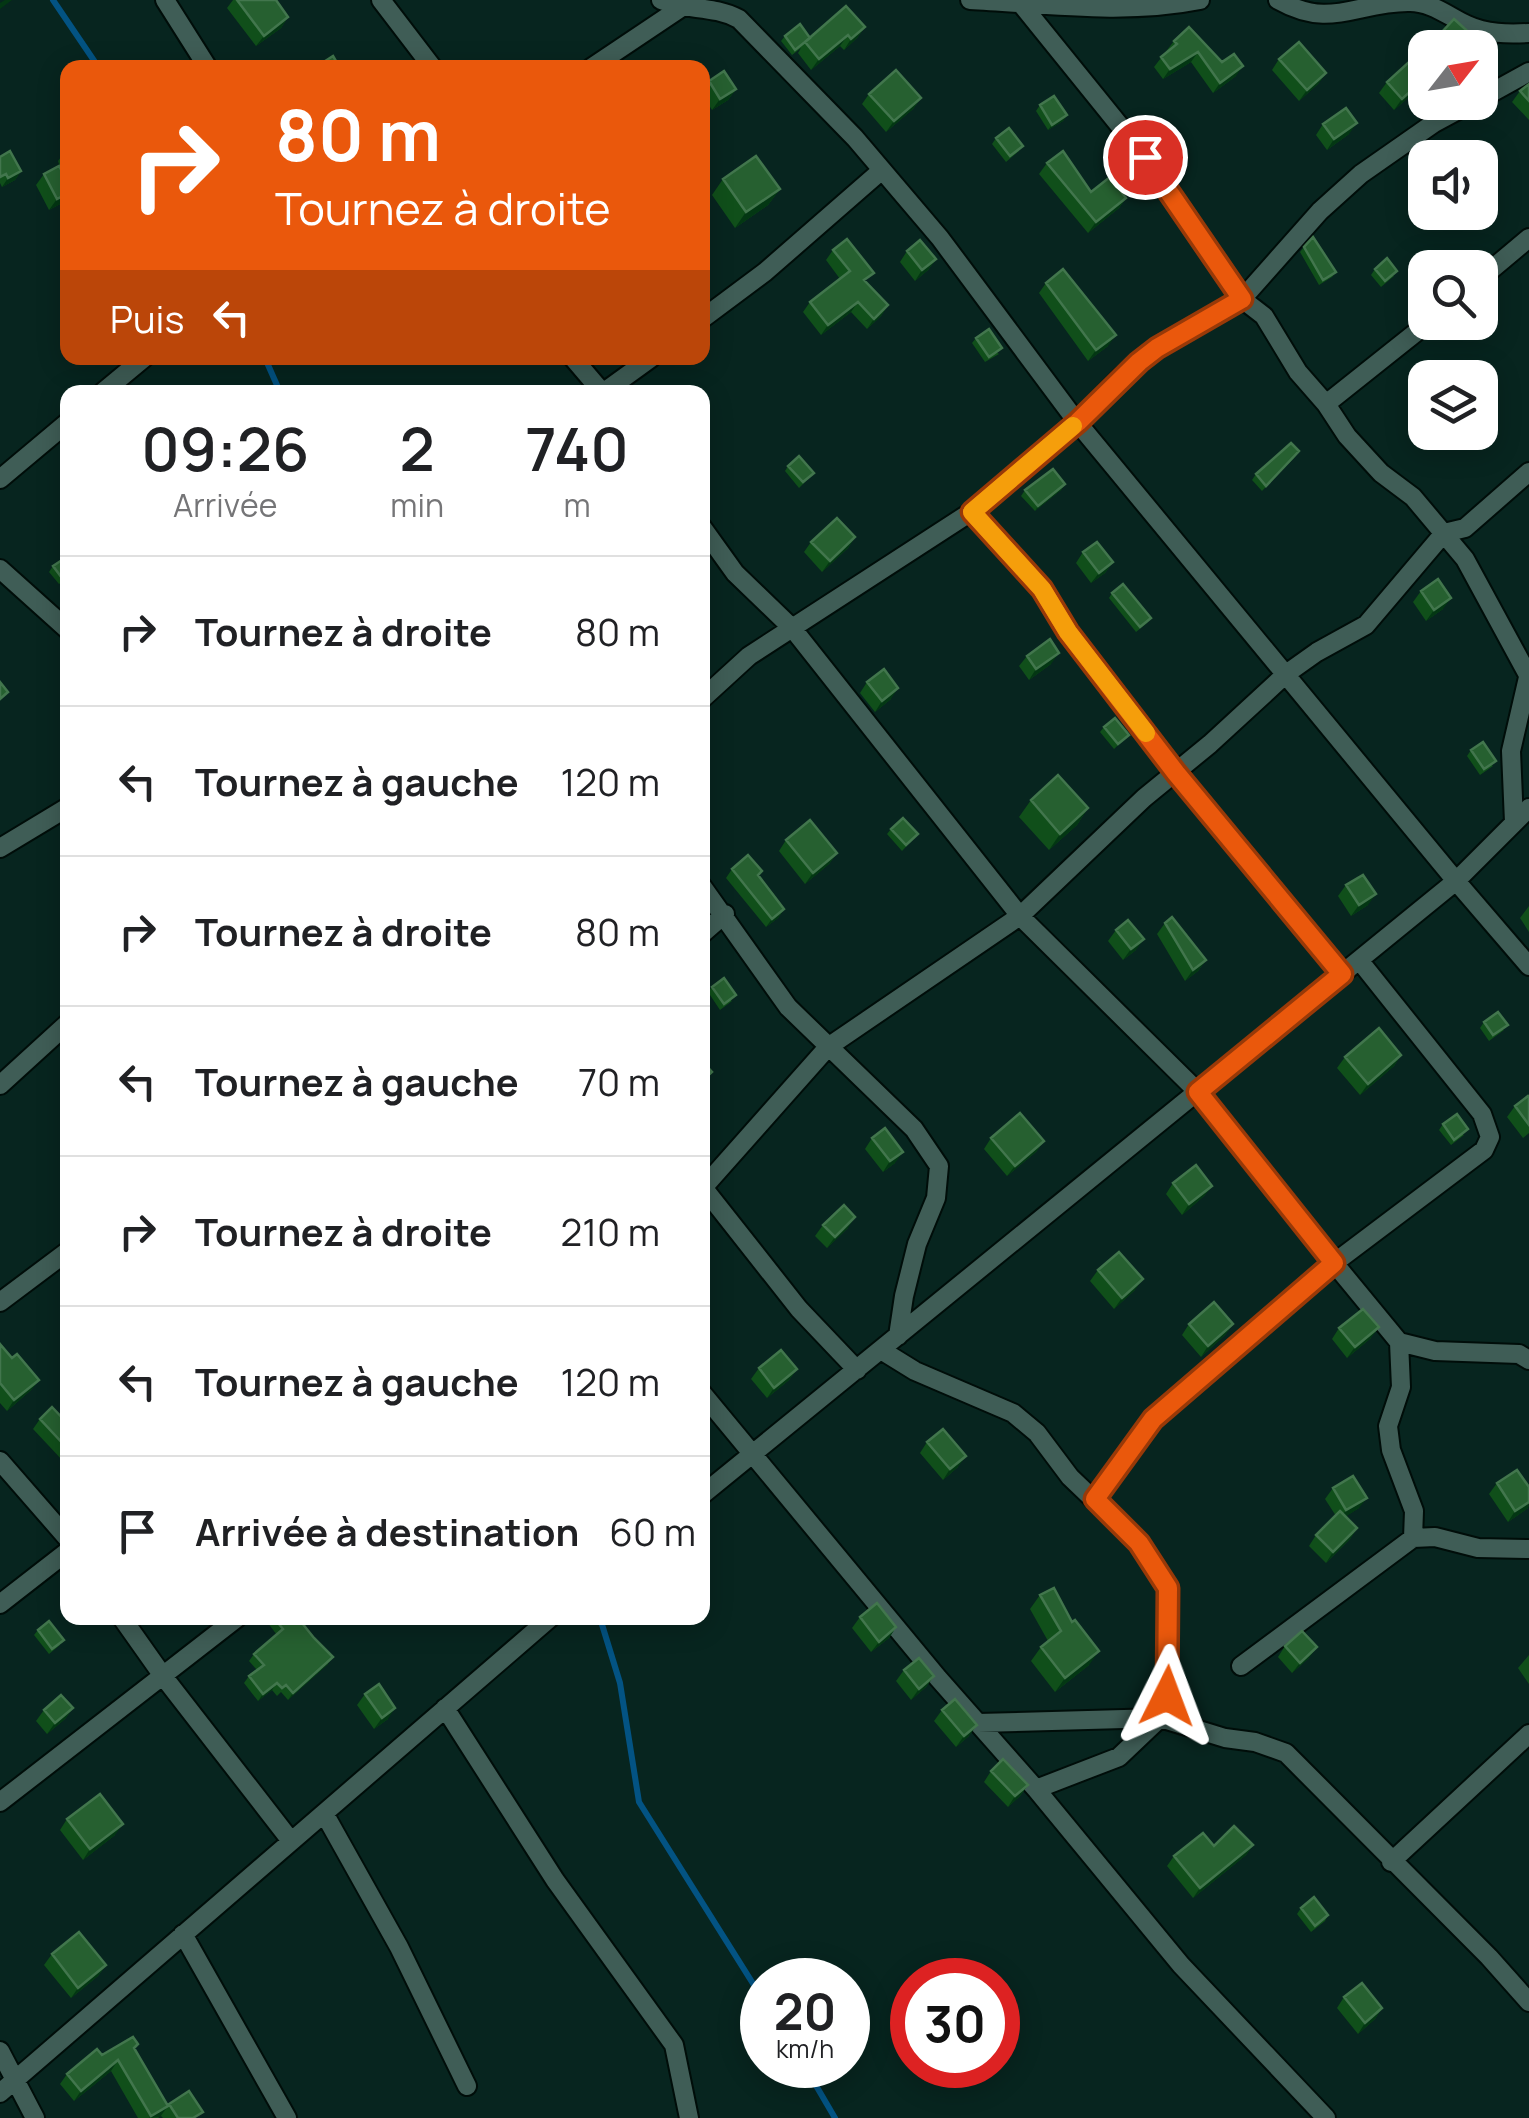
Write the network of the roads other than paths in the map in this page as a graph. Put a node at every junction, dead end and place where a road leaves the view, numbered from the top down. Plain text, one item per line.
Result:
1 (165, 0) edge
2 (381, 0) edge
3 (661, 0) edge
4 (970, 0) edge
5 (1200, 0) edge
6 (1278, 0) edge
7 (1019, 1) edge
8 (1048, 2) edge
9 (687, 4) edge
10 (1529, 33) edge
11 (203, 60) edge
12 (427, 60) edge
13 (603, 60) edge
14 (1529, 72) edge
15 (1498, 89) edge
16 (1438, 120) edge
17 (882, 170) junction
18 (1529, 238) edge
19 (1498, 264) edge
20 (1242, 299) junction
21 (710, 314) edge
22 (1408, 339) edge
23 (136, 365) edge
24 (579, 365) edge
25 (642, 365) edge
26 (111, 385) edge
27 (597, 385) edge
28 (613, 385) edge
29 (1326, 404) junction
30 (1078, 422) junction
31 (60, 429) edge
32 (1529, 472) edge
33 (0, 479) edge
34 (972, 512) junction
35 (1444, 532) junction
36 (710, 537) edge
37 (0, 569) edge
38 (60, 623) edge
39 (793, 629) junction
40 (1286, 674) junction
41 (1528, 674) edge
42 (710, 691) edge
43 (1176, 773) junction
44 (1529, 808) edge
45 (60, 812) edge
46 (1514, 822) junction
47 (0, 848) edge
48 (1456, 882) junction
49 (710, 896) edge
50 (725, 914) junction
51 (1020, 916) junction
52 (710, 927) edge
53 (1359, 960) junction
54 (1529, 966) edge
55 (1342, 974) junction
56 (60, 1030) edge
57 (828, 1048) junction
58 (0, 1085) edge
59 (1198, 1092) junction
60 (710, 1179) edge
61 (710, 1196) edge
62 (60, 1256) edge
63 (1334, 1263) junction
64 (0, 1302) edge
65 (898, 1336) junction
66 (1399, 1342) junction
67 (881, 1350) junction
68 (1529, 1360) edge
69 (857, 1370) junction
70 (710, 1402) edge
71 (754, 1454) junction
72 (0, 1461) edge
73 (710, 1488) edge
74 (1095, 1499) junction
75 (60, 1530) edge
76 (1413, 1538) junction
77 (1529, 1549) edge
78 (60, 1557) edge
79 (0, 1604) edge
80 (127, 1625) edge
81 (228, 1625) edge
82 (542, 1625) edge
83 (1241, 1666) dead end
84 (162, 1676) junction
85 (446, 1708) junction
86 (1160, 1718) junction
87 (978, 1724) junction
88 (1529, 1734) edge
89 (1036, 1789) junction
90 (0, 1802) edge
91 (324, 1812) junction
92 (292, 1841) junction
93 (1390, 1862) junction
94 (183, 1934) junction
95 (1529, 2002) edge
96 (0, 2051) edge
97 (16, 2078) junction
98 (467, 2086) dead end
99 (0, 2093) edge
100 (35, 2118) edge
101 (287, 2118) edge
102 (688, 2118) edge
103 (1326, 2118) edge

1 - 11 street
2 - 12 street
3 - 9 street
4 - 7 street
5 - 8 street
6 - 10 street
7 - 8 street
7 - 20 street
9 - 13 street
9 - 17 street
14 - 15 street
16 - 20 street
17 - 21 street
17 - 30 street
18 - 19 street
20 - 29 street
20 - 30 street
22 - 29 street
23 - 26 street
24 - 27 street
25 - 28 street
29 - 35 street
30 - 34 street
30 - 40 street
31 - 33 street
32 - 35 street
34 - 39 street
34 - 43 street
35 - 40 street
35 - 41 street
36 - 39 street
37 - 38 street
39 - 42 street
39 - 51 street
40 - 43 street
40 - 48 street
41 - 46 street
43 - 51 street
43 - 55 street
44 - 46 street
45 - 47 street
46 - 48 street
48 - 53 street
48 - 54 street
49 - 50 street
50 - 52 street
50 - 57 street
51 - 57 street
51 - 59 street
53 - 55 street
53 - 63 street
55 - 59 street
56 - 58 street
57 - 60 street
57 - 65 street
59 - 63 street
59 - 65 street
61 - 69 street
62 - 64 street
63 - 66 street
63 - 74 street
65 - 67 street
66 - 68 street
66 - 76 street
67 - 69 street
67 - 74 street
69 - 71 street
70 - 71 street
71 - 73 street
71 - 87 street
72 - 75 street
74 - 86 street
76 - 77 street
76 - 83 street
78 - 79 street
80 - 84 street
81 - 84 street
82 - 85 street
84 - 90 street
84 - 92 street
85 - 91 street
85 - 102 street
86 - 87 street
86 - 89 street
86 - 93 street
87 - 89 street
88 - 93 street
89 - 103 street
91 - 92 street
91 - 98 street
92 - 94 street
93 - 95 street
94 - 97 street
94 - 101 street
96 - 97 street
97 - 99 street
97 - 100 street

